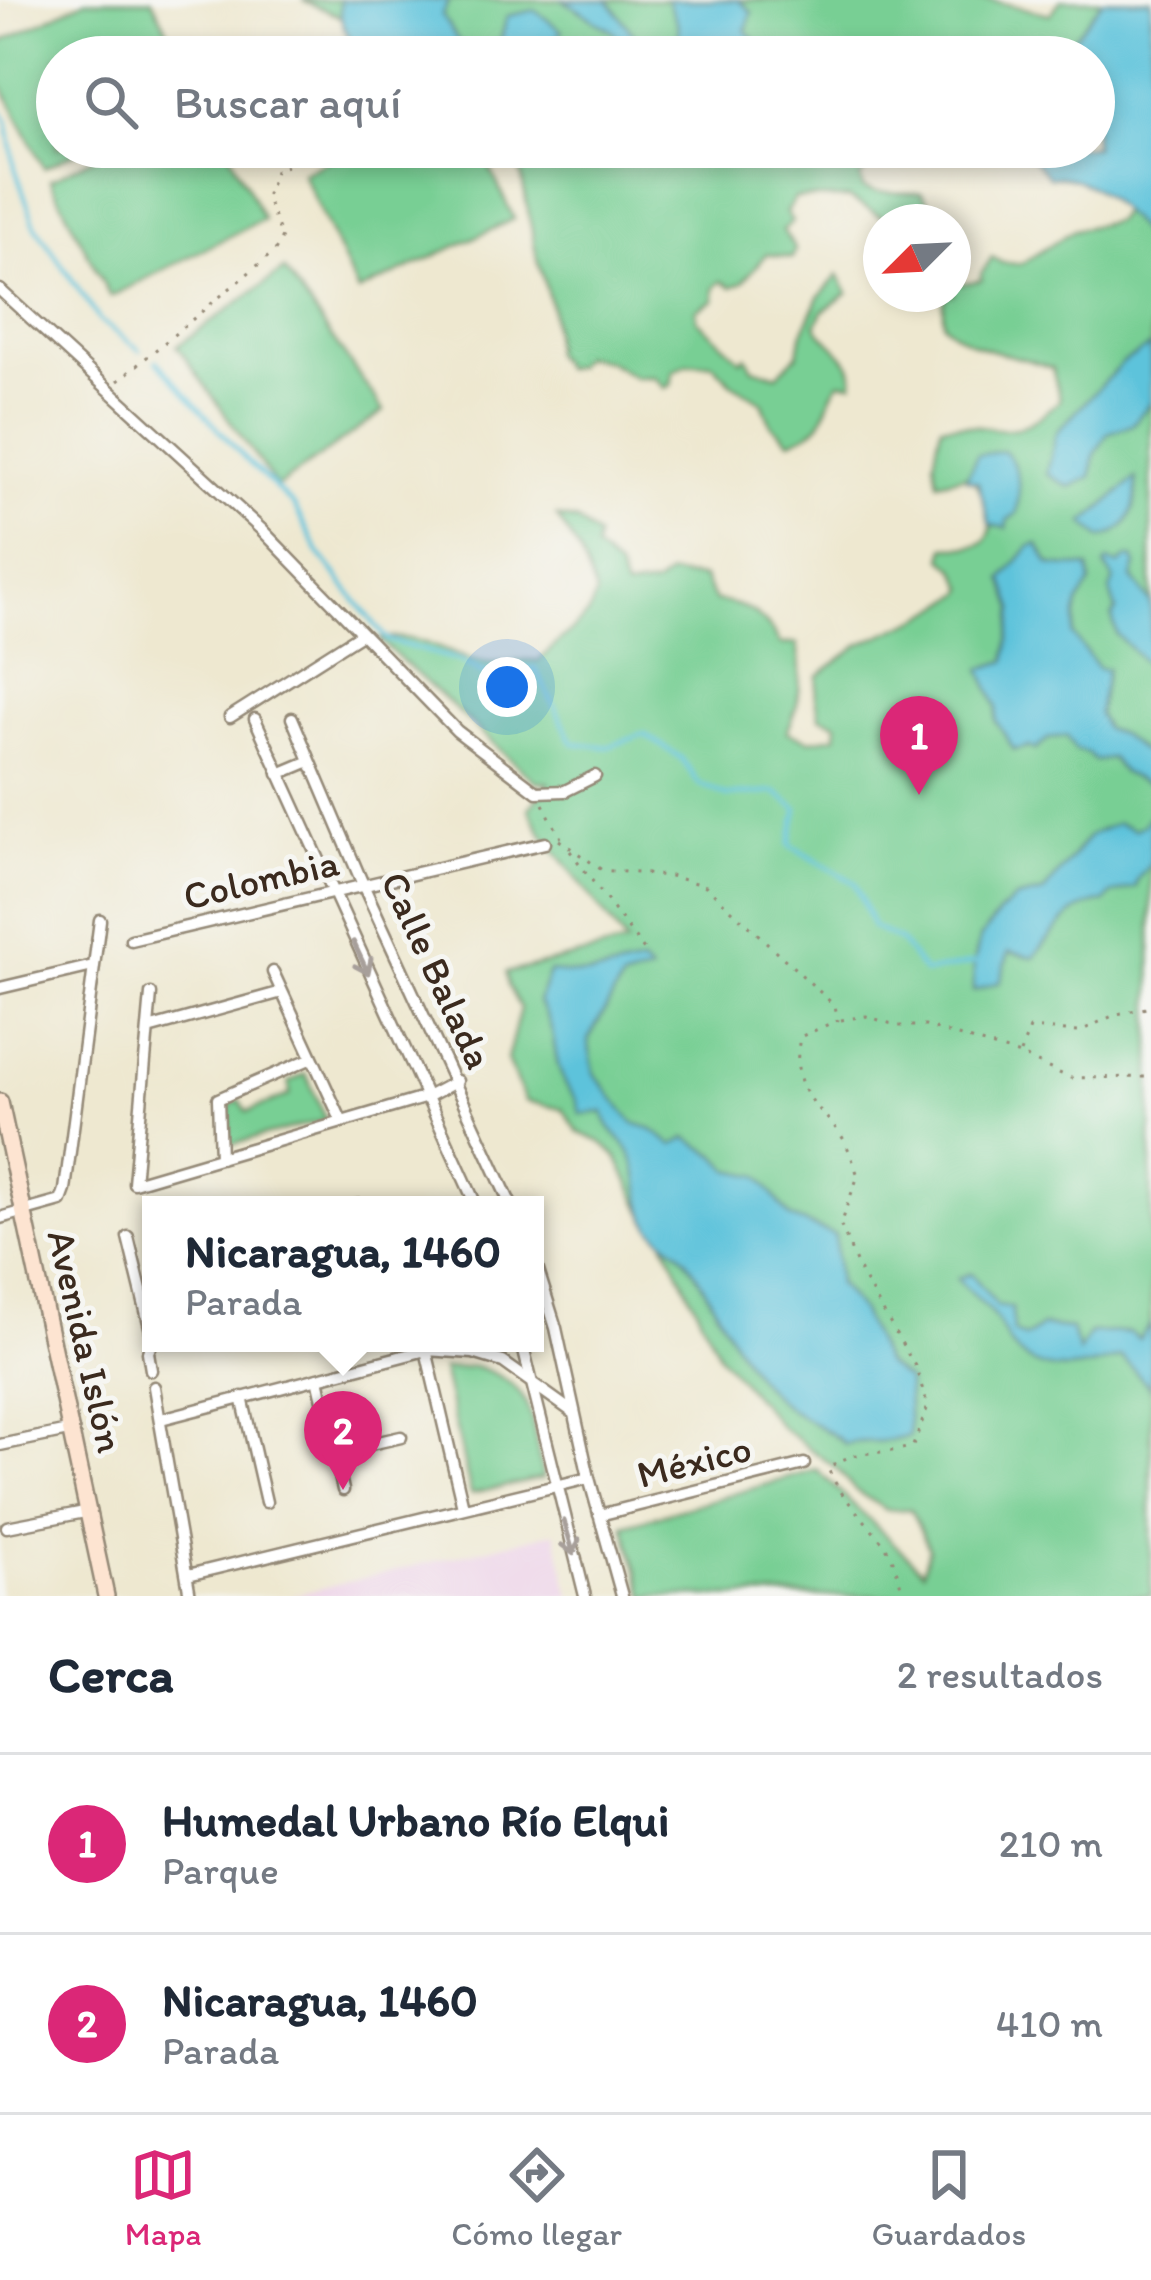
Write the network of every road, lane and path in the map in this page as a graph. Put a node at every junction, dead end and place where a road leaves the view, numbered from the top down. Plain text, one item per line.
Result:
1 (281, 168) edge
2 (0, 290) edge
3 (107, 390) junction
4 (361, 634) junction
5 (230, 717) dead end
6 (292, 718) dead end
7 (255, 719) dead end
8 (310, 760) junction
9 (279, 774) junction
10 (595, 776) dead end
11 (536, 792) junction
12 (562, 840) junction
13 (545, 843) joint
14 (364, 887) junction
15 (332, 895) junction
16 (100, 920) dead end
17 (130, 940) dead end
18 (644, 950) dead end
19 (93, 966) junction
20 (273, 971) dead end
21 (0, 988) edge
22 (283, 992) junction
23 (151, 994) dead end
24 (1151, 1006) edge
25 (838, 1020) junction
26 (148, 1029) junction
27 (1020, 1054) junction
28 (312, 1058) junction
29 (1151, 1077) edge
30 (457, 1082) junction
31 (427, 1097) junction
32 (0, 1102) edge
33 (342, 1122) junction
34 (220, 1158) junction
35 (472, 1196) edge
36 (507, 1196) edge
37 (23, 1213) junction
38 (0, 1218) edge
39 (128, 1237) dead end
40 (142, 1262) edge
41 (134, 1264) junction
42 (544, 1290) edge
43 (142, 1296) edge
44 (148, 1352) edge
45 (418, 1352) edge
46 (426, 1352) edge
47 (457, 1352) edge
48 (524, 1352) edge
49 (151, 1370) dead end
50 (318, 1378) junction
51 (532, 1383) junction
52 (154, 1387) dead end
53 (242, 1397) junction
54 (574, 1413) junction
55 (161, 1419) junction
56 (74, 1430) junction
57 (401, 1437) dead end
58 (0, 1445) edge
59 (334, 1452) junction
60 (804, 1465) dead end
61 (589, 1478) junction
62 (556, 1486) junction
63 (344, 1490) dead end
64 (266, 1502) dead end
65 (463, 1507) junction
66 (91, 1510) junction
67 (599, 1516) junction
68 (7, 1527) dead end
69 (188, 1575) junction
70 (106, 1596) edge
71 (190, 1596) edge
72 (585, 1596) edge
73 (622, 1596) edge
74 (904, 1596) edge

1 - 3 path
2 - 3 street
3 - 4 street
4 - 5 street
4 - 11 street
6 - 8 street, Calle Balada
7 - 9 street, Calle Balada
8 - 9 street
8 - 14 street, Calle Balada
9 - 15 street, Calle Balada
10 - 11 street
11 - 12 path
12 - 13 path
12 - 18 path
12 - 25 path
13 - 14 street, Colombia
14 - 15 street, Colombia
14 - 30 street, Calle Balada
15 - 17 street, Colombia
15 -> 31 street, Calle Balada
16 - 19 street
19 - 21 street
19 - 37 street
20 - 22 street
22 - 26 street
22 - 28 street
23 - 26 street
24 - 27 path
25 - 27 path
25 - 74 path
26 - 34 street
27 - 29 path
28 - 33 street
28 - 34 street
30 - 31 street
30 - 36 street, Calle Balada
31 - 33 street
31 - 35 street, Calle Balada
32 - 37 main road, Avenida Islón
33 - 34 street
37 - 38 street
37 - 56 main road, Avenida Islón
39 - 41 street
40 - 41 street
41 - 43 street
42 - 54 street
44 - 49 street
45 - 50 street
46 - 65 street
47 - 51 street
48 - 51 street
50 - 53 street
50 - 59 street
51 - 54 street
51 - 62 street
52 - 55 street
53 - 55 street
53 - 64 street
54 - 61 street
55 - 69 street
56 - 58 street
56 - 66 main road, Avenida Islón
57 - 59 street
59 - 63 street
60 - 67 street, México
61 - 62 street
61 - 67 street
62 - 65 street
62 -> 72 street
65 - 69 street
66 - 68 street
66 - 70 main road, Avenida Islón
67 - 73 street
69 - 71 street

